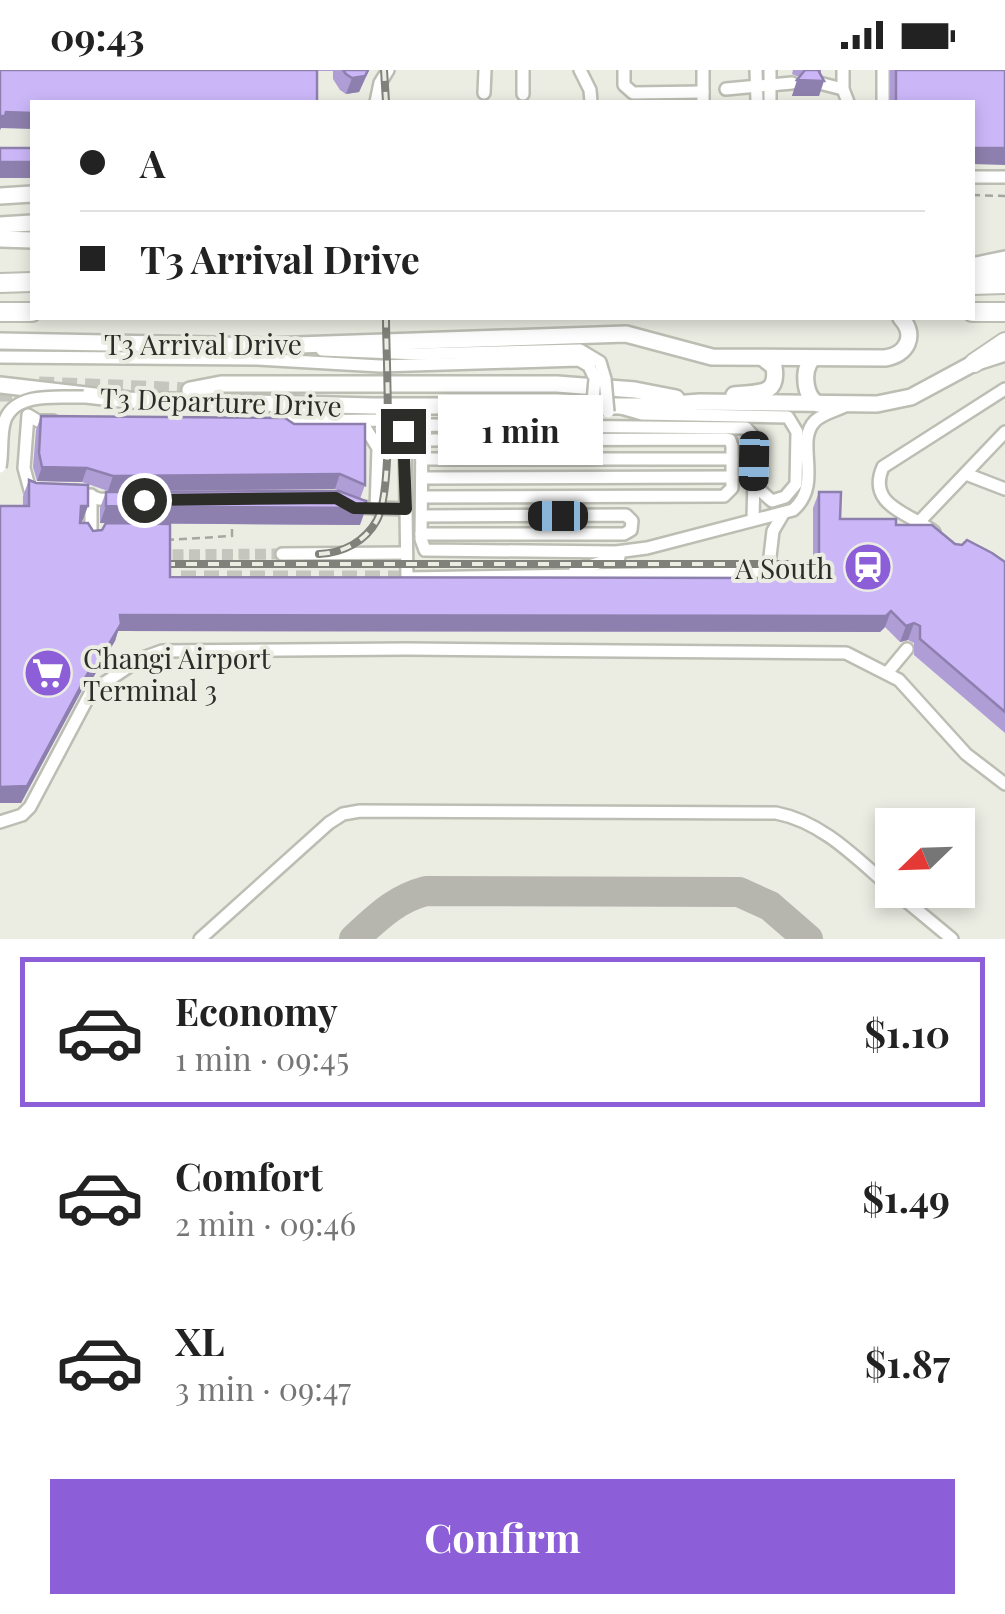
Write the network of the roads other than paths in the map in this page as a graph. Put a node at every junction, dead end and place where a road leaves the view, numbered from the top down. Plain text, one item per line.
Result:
1 (388, 70) edge
2 (485, 70) edge
3 (523, 70) edge
4 (580, 70) edge
5 (590, 70) edge
6 (624, 70) edge
7 (702, 70) edge
8 (756, 70) edge
9 (770, 70) edge
10 (842, 70) edge
11 (883, 70) edge
12 (792, 83) dead end
13 (819, 83) edge
14 (763, 86) junction
15 (726, 89) dead end
16 (843, 89) junction
17 (484, 93) dead end
18 (523, 94) dead end
19 (590, 96) edge
20 (703, 97) edge
21 (376, 100) edge
22 (758, 100) edge
23 (769, 100) edge
24 (847, 100) edge
25 (884, 100) edge
26 (975, 177) edge
27 (1005, 177) edge
28 (30, 194) edge
29 (0, 196) edge
30 (30, 223) edge
31 (0, 224) edge
32 (0, 239) edge
33 (30, 240) edge
34 (1005, 259) edge
35 (975, 266) edge
36 (975, 267) edge
37 (1005, 270) edge
38 (0, 272) edge
39 (30, 272) edge
40 (30, 282) edge
41 (0, 283) edge
42 (1005, 284) edge
43 (975, 285) edge
44 (0, 312) edge
45 (30, 312) edge
46 (975, 312) edge
47 (1005, 312) edge
48 (903, 320) edge
49 (0, 341) edge
50 (1005, 342) edge
51 (268, 346) junction
52 (21, 350) junction
53 (1005, 353) edge
54 (0, 357) edge
55 (763, 358) junction
56 (812, 359) junction
57 (974, 363) junction
58 (600, 379) junction
59 (0, 385) tunnel mouth
60 (1005, 389) edge
61 (190, 390) tunnel mouth
62 (84, 397) junction
63 (704, 402) junction
64 (818, 404) junction
65 (850, 404) junction
66 (434, 406) junction
67 (610, 409) junction
68 (33, 418) junction
69 (388, 420) junction
70 (57, 421) edge
71 (572, 424) junction
72 (632, 424) junction
73 (73, 428) edge
74 (1005, 432) edge
75 (422, 440) junction
76 (422, 459) junction
77 (732, 460) junction
78 (0, 467) edge
79 (966, 474) junction
80 (732, 477) junction
81 (422, 478) junction
82 (754, 484) junction
83 (1005, 489) edge
84 (52, 492) edge
85 (66, 492) edge
86 (92, 495) junction
87 (422, 497) junction
88 (125, 500) edge
89 (342, 500) edge
90 (376, 509) junction
91 (406, 509) junction
92 (784, 514) junction
93 (422, 516) junction
94 (753, 520) junction
95 (920, 521) junction
96 (421, 534) junction
97 (942, 538) edge
98 (91, 539) edge
99 (647, 548) junction
100 (406, 553) junction
101 (282, 554) tunnel mouth
102 (561, 575) junction
103 (906, 648) dead end
104 (887, 673) junction
105 (1005, 784) edge
106 (0, 822) edge
107 (875, 875) edge
108 (915, 908) edge
109 (200, 939) edge
110 (952, 939) edge

1 - 21 lane
2 - 17 lane
3 - 18 lane
4 - 19 lane
5 - 19 lane
6 - 20 lane
7 - 20 lane
8 - 14 lane
9 - 14 lane
10 - 16 lane
11 - 25 lane
12 - 14 lane
13 - 16 lane
14 - 15 lane
14 - 22 lane
14 - 23 lane
16 - 24 lane
26 - 27 lane
28 - 29 main road
30 - 31 main road
32 - 33 main road
34 - 35 main road
36 - 37 highway
38 - 39 highway
40 - 41 highway
42 - 43 highway
44 - 45 highway
46 - 47 highway
48 - 56 main road, T3 Arrival Drive
49 - 52 main road, T3 Arrival Drive
50 - 57 highway
51 - 52 main road, T3 Arrival Drive
51 - 55 main road, T3 Arrival Drive
51 - 58 lane
52 - 54 lane
52 - 58 lane
53 - 57 main road, T3 Departure Drive
55 - 56 main road, T3 Arrival Drive
55 - 63 main road
56 - 64 main road
57 - 65 main road, T3 Departure Drive
58 - 67 lane, bridge
58 - 71 lane, bridge
59 - 62 main road, T3 Departure Drive, bridge
60 - 95 lane
61 - 63 main road
62 - 66 main road, T3 Departure Drive
62 - 78 lane, bridge
63 - 64 main road, T3 Departure Drive
63 - 67 main road, T3 Departure Drive
64 - 65 main road, T3 Departure Drive
65 - 92 lane
66 - 67 main road, T3 Departure Drive
66 - 69 lane
67 - 72 lane
67 - 82 lane
68 - 70 lane
68 - 73 lane
68 - 84 lane
69 - 90 lane
69 - 91 lane
71 - 72 lane
71 - 75 lane
72 - 82 lane
74 - 79 lane
75 - 76 lane
75 - 77 lane
76 - 77 lane
76 - 81 lane
77 - 80 lane
79 - 83 lane
79 - 95 lane
80 - 81 lane
80 - 87 lane
81 - 87 lane
82 - 94 lane
85 - 86 lane
86 - 88 lane
86 - 98 lane
87 - 93 lane
89 - 90 lane
90 - 91 lane
91 - 100 lane
92 - 94 lane
92 - 102 lane
93 - 96 lane
93 - 96 lane
94 - 99 lane
95 - 97 lane
96 - 99 lane
99 - 102 lane
100 - 101 lane
100 - 102 lane
103 - 104 lane
104 - 105 lane
104 - 106 lane
107 - 109 lane
108 - 110 lane

